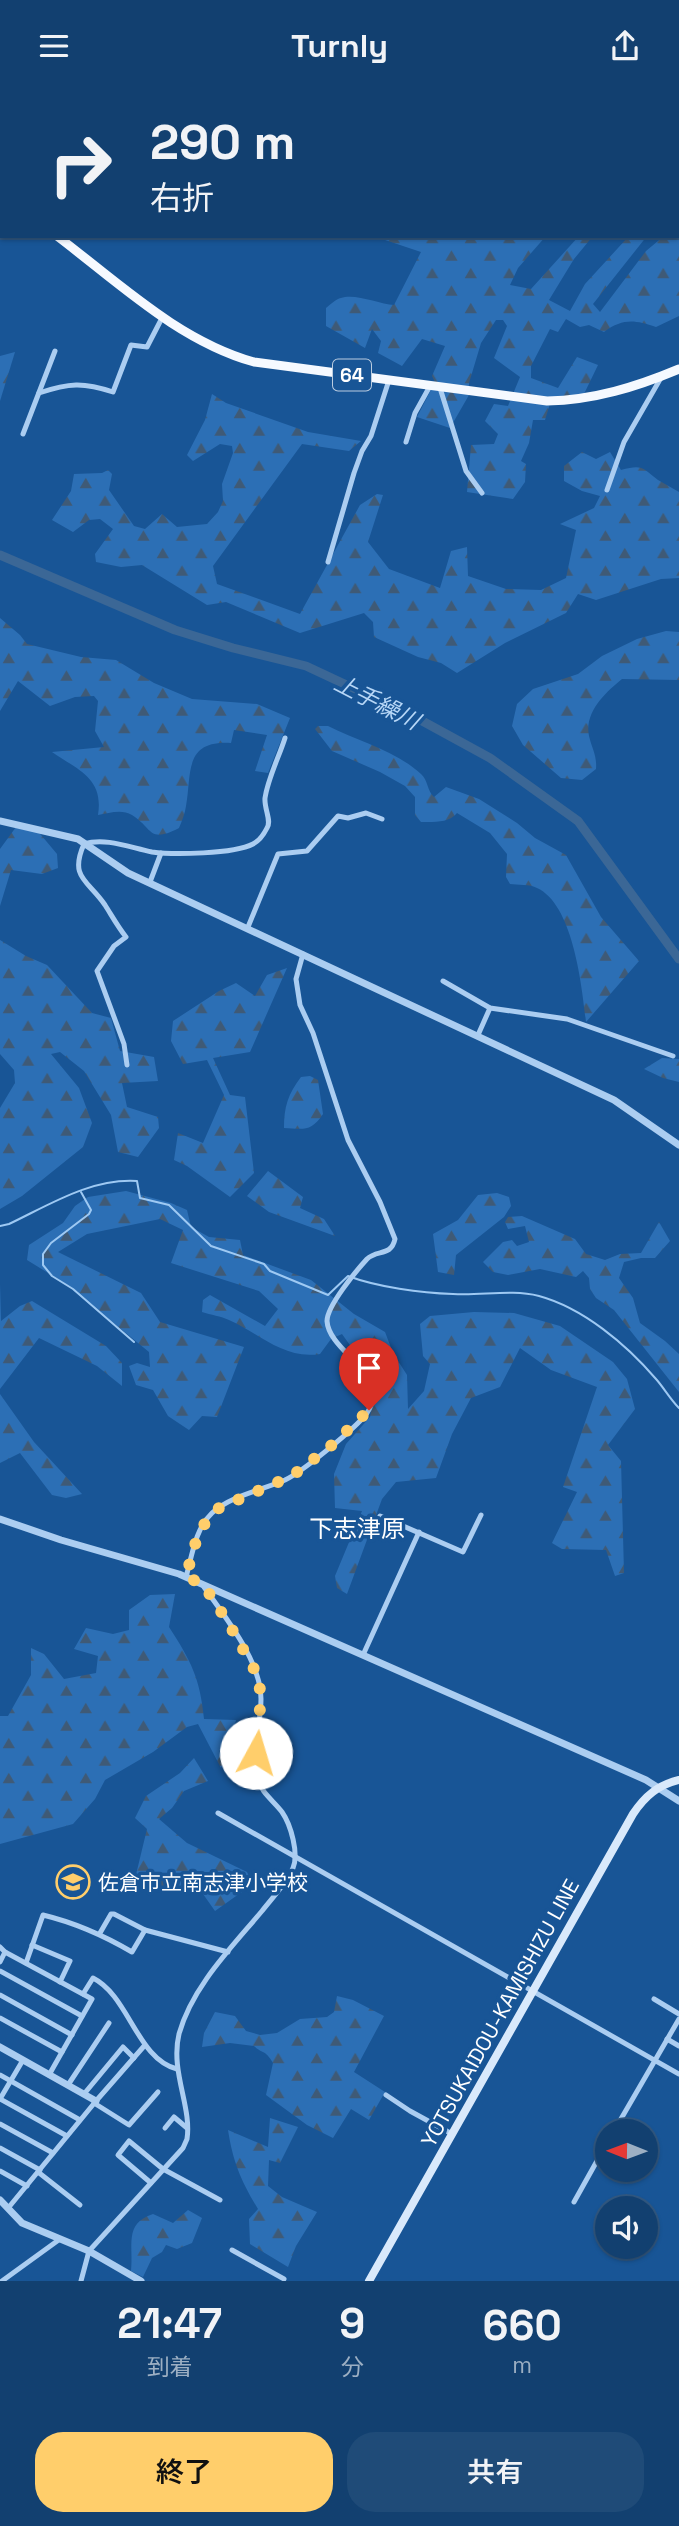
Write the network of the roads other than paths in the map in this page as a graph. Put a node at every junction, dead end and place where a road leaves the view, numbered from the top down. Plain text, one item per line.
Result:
1 (60, 238) edge
2 (163, 316) junction
3 (55, 351) dead end
4 (679, 369) edge
5 (662, 376) junction
6 (389, 380) junction
7 (435, 387) junction
8 (39, 394) junction
9 (23, 434) dead end
10 (406, 442) dead end
11 (607, 490) dead end
12 (482, 493) dead end
13 (328, 562) dead end
14 (285, 737) dead end
15 (382, 819) dead end
16 (0, 821) edge
17 (84, 844) junction
18 (161, 853) junction
19 (150, 882) junction
20 (248, 927) junction
21 (303, 954) junction
22 (443, 981) dead end
23 (489, 1008) junction
24 (478, 1035) junction
25 (673, 1056) dead end
26 (127, 1065) dead end
27 (679, 1146) edge
28 (481, 1515) dead end
29 (380, 1516) dead end
30 (0, 1519) edge
31 (419, 1532) junction
32 (186, 1577) junction
33 (203, 1584) junction
34 (363, 1655) junction
35 (679, 1780) edge
36 (657, 1788) junction
37 (679, 1801) edge
38 (218, 1813) dead end
39 (295, 1856) junction
40 (145, 1930) junction
41 (100, 1933) junction
42 (32, 1945) junction
43 (2, 1950) edge
44 (228, 1952) junction
45 (0, 1962) edge
46 (26, 1963) junction
47 (0, 1971) edge
48 (60, 1982) junction
49 (533, 1991) junction
50 (83, 1994) junction
51 (0, 1995) edge
52 (654, 1999) dead end
53 (82, 2017) junction
54 (0, 2018) edge
55 (679, 2018) edge
56 (109, 2023) dead end
57 (72, 2035) junction
58 (667, 2039) junction
59 (145, 2045) junction
60 (679, 2046) edge
61 (0, 2047) edge
62 (62, 2052) junction
63 (134, 2058) junction
64 (23, 2060) junction
65 (654, 2060) junction
66 (177, 2069) junction
67 (679, 2074) edge
68 (0, 2075) edge
69 (49, 2075) junction
70 (10, 2081) junction
71 (68, 2085) junction
72 (158, 2092) dead end
73 (84, 2094) junction
74 (386, 2095) dead end
75 (0, 2099) edge
76 (95, 2102) junction
77 (621, 2119) edge
78 (80, 2120) junction
79 (0, 2124) edge
80 (165, 2128) dead end
81 (187, 2128) junction
82 (452, 2134) junction
83 (67, 2136) junction
84 (0, 2148) edge
85 (53, 2153) junction
86 (595, 2164) edge
87 (163, 2169) junction
88 (0, 2171) edge
89 (39, 2171) junction
90 (151, 2182) junction
91 (27, 2186) junction
92 (0, 2200) edge
93 (220, 2200) dead end
94 (574, 2202) dead end
95 (80, 2205) dead end
96 (9, 2207) junction
97 (60, 2239) junction
98 (232, 2250) dead end
99 (89, 2251) junction
100 (284, 2279) dead end
101 (2, 2281) edge
102 (81, 2281) edge
103 (141, 2281) edge
104 (369, 2281) edge

1 - 2 main road, 64
2 - 6 main road, 64
2 - 8 street
3 - 8 street
4 - 5 main road, 64
5 - 7 main road, 64
5 - 11 street
6 - 7 main road, 64
6 - 13 street
7 - 10 street
7 - 12 street
8 - 9 street
14 - 18 street
15 - 20 street
16 - 17 street
17 - 18 street
17 - 19 street
17 - 26 street
18 - 19 street
19 - 20 street
20 - 21 street
21 - 24 street
21 - 32 street
22 - 23 street
23 - 24 street
23 - 25 street
24 - 27 street
28 - 31 street
29 - 31 street
30 - 32 street
31 - 34 street
32 - 33 street
33 - 34 street
33 - 39 street
34 - 36 street
35 - 36 main road, YOTSUKAIDOU-KAMISHIZU LINE
36 - 37 street
36 - 49 main road, YOTSUKAIDOU-KAMISHIZU LINE
38 - 39 street
39 - 44 street
39 - 49 street
40 - 41 street
40 - 41 street
40 - 44 street
41 - 42 street
42 - 46 street
42 - 48 street
43 - 45 street
43 - 46 street
44 - 66 street
46 - 48 street
47 - 53 street
48 - 50 street
49 - 65 street
49 - 82 main road, YOTSUKAIDOU-KAMISHIZU LINE
50 - 53 street
50 - 59 street
51 - 57 street
52 - 55 street
53 - 57 street
54 - 62 street
55 - 58 street
56 - 71 street
57 - 62 street
58 - 60 street
58 - 65 street
59 - 63 street
59 - 66 street
61 - 64 street
62 - 69 street
63 - 73 street
63 - 76 street
64 - 69 street
64 - 70 street
65 - 67 street
65 - 77 street
66 - 81 street
68 - 70 street
69 - 71 street
70 - 75 street
70 - 78 street
71 - 73 street
72 - 76 street
73 - 76 street
74 - 82 street
75 - 83 street
76 - 78 street
78 - 83 street
79 - 85 street
80 - 81 street
81 - 87 street
82 - 104 main road, YOTSUKAIDOU-KAMISHIZU LINE
83 - 85 street
84 - 89 street
85 - 89 street
86 - 94 street
87 - 90 street
87 - 90 street
87 - 93 street
88 - 91 street
89 - 91 street
89 - 95 street
90 - 99 street
91 - 96 street
92 - 96 street
96 - 97 street
97 - 99 street
97 - 101 street
98 - 100 street
99 - 102 street
99 - 103 street

